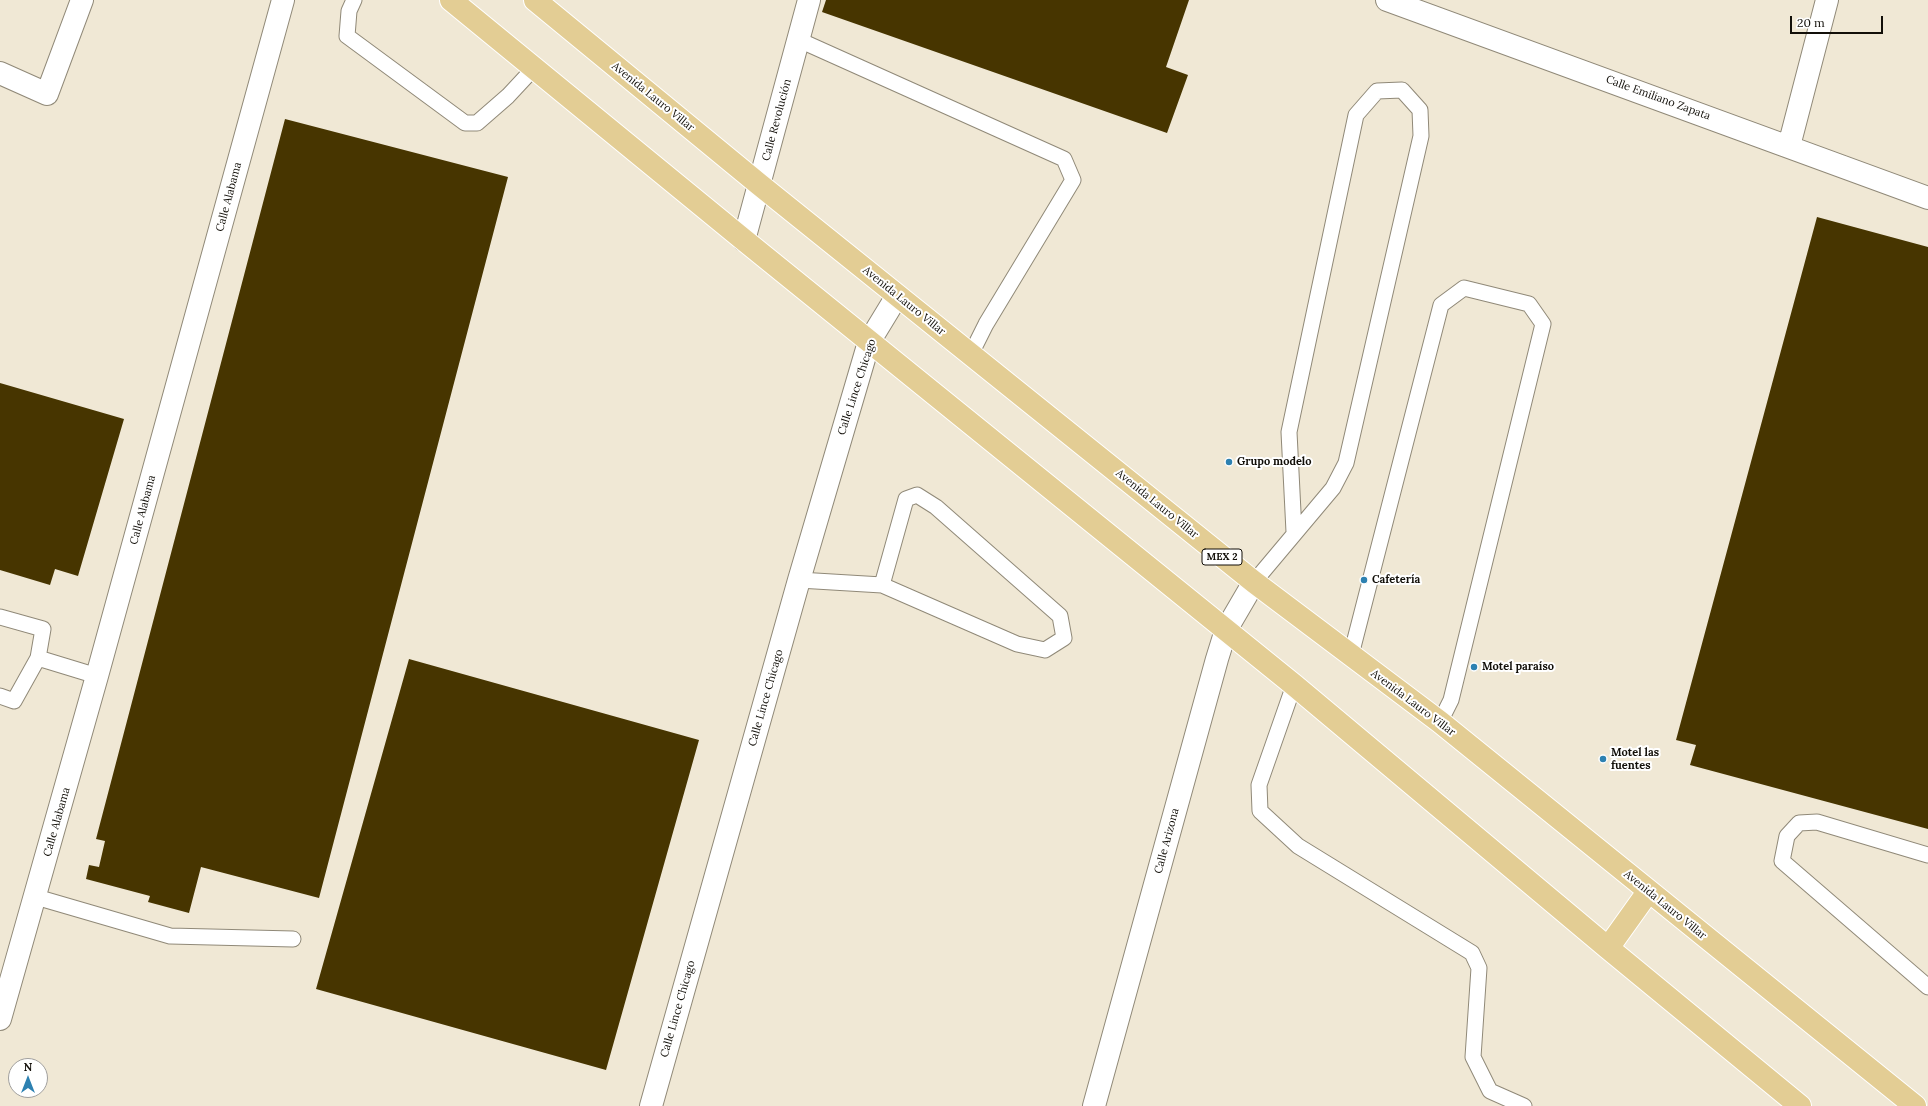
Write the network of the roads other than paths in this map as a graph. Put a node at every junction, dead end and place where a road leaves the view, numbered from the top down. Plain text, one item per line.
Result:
1 (82, 0) edge
2 (283, 0) edge
3 (354, 0) edge
4 (451, 0) edge
5 (535, 0) edge
6 (809, 0) edge
7 (1387, 0) edge
8 (1827, 0) edge
9 (799, 40) junction
10 (535, 67) junction
11 (0, 74) edge
12 (1789, 146) junction
13 (760, 185) junction
14 (1928, 198) edge
15 (744, 240) junction
16 (897, 296) junction
17 (869, 342) junction
18 (971, 354) junction
19 (1294, 532) junction
20 (799, 580) junction
21 (1254, 582) junction
22 (882, 584) junction
23 (0, 616) edge
24 (1226, 630) junction
25 (1351, 655) junction
26 (38, 658) junction
27 (97, 676) junction
28 (1294, 685) junction
29 (0, 696) edge
30 (1440, 722) junction
31 (1928, 855) edge
32 (1648, 892) junction
33 (36, 896) junction
34 (292, 939) dead end
35 (1608, 948) junction
36 (1928, 987) edge
37 (0, 1019) edge
38 (651, 1106) edge
39 (1094, 1106) edge
40 (1524, 1106) edge
41 (1800, 1106) edge
42 (1914, 1106) edge

1 - 11 street
2 - 27 street, Calle Alabama
3 - 10 lane
4 - 10 main road
5 - 13 main road, Avenida Lauro Villar / MEX 2
6 - 9 street, Calle Revolución
7 - 12 street, Calle Emiliano Zapata
8 - 12 street
9 - 13 street, Calle Revolución
9 - 18 lane
10 - 15 main road
12 - 14 street, Calle Emiliano Zapata
13 - 15 street, Calle Revolución
13 - 16 main road, Avenida Lauro Villar / MEX 2
15 - 17 main road
16 - 17 street, Calle Lince Chicago
16 - 18 main road, Avenida Lauro Villar / MEX 2
17 - 20 street, Calle Lince Chicago
17 - 24 main road
18 - 21 main road, Avenida Lauro Villar / MEX 2
19 - 19 lane
19 - 21 lane
20 - 22 lane
20 - 38 street, Calle Lince Chicago
21 - 24 street, Calle Arizona
21 - 25 main road, Avenida Lauro Villar / MEX 2
22 - 22 lane
23 - 26 lane
24 - 28 main road
24 - 39 street, Calle Arizona
25 - 30 main road, Avenida Lauro Villar / MEX 2
25 - 30 lane
26 - 27 lane
26 - 29 lane
27 - 33 street, Calle Alabama
28 - 35 main road
28 - 40 lane
30 - 32 main road, Avenida Lauro Villar / MEX 2
31 - 36 lane
32 - 35 main road
32 - 42 main road, Avenida Lauro Villar / MEX 2
33 - 34 lane
33 - 37 street, Calle Alabama
35 - 41 main road

